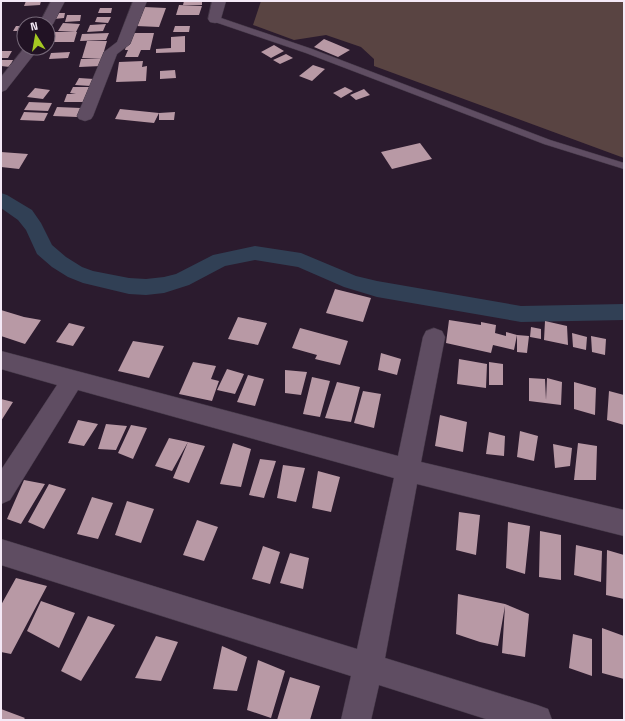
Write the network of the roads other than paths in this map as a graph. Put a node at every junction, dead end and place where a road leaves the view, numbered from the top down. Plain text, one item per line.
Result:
1 (58, 1) edge
2 (140, 1) edge
3 (219, 1) edge
4 (50, 16) edge
5 (215, 19) joint
6 (26, 56) edge
7 (1, 87) edge
8 (85, 116) dead end
9 (624, 166) edge
10 (434, 337) dead end
11 (1, 360) edge
12 (72, 380) junction
13 (406, 470) junction
14 (1, 492) edge
15 (624, 523) edge
16 (1, 552) edge
17 (368, 668) junction
18 (356, 720) edge
19 (538, 720) edge

1 - 4 street
2 - 8 street
3 - 5 street
5 - 9 lane
6 - 7 street
10 - 13 street
11 - 12 street
12 - 13 street
12 - 14 street
13 - 15 street
13 - 17 street
16 - 17 street
17 - 18 street
17 - 19 street

